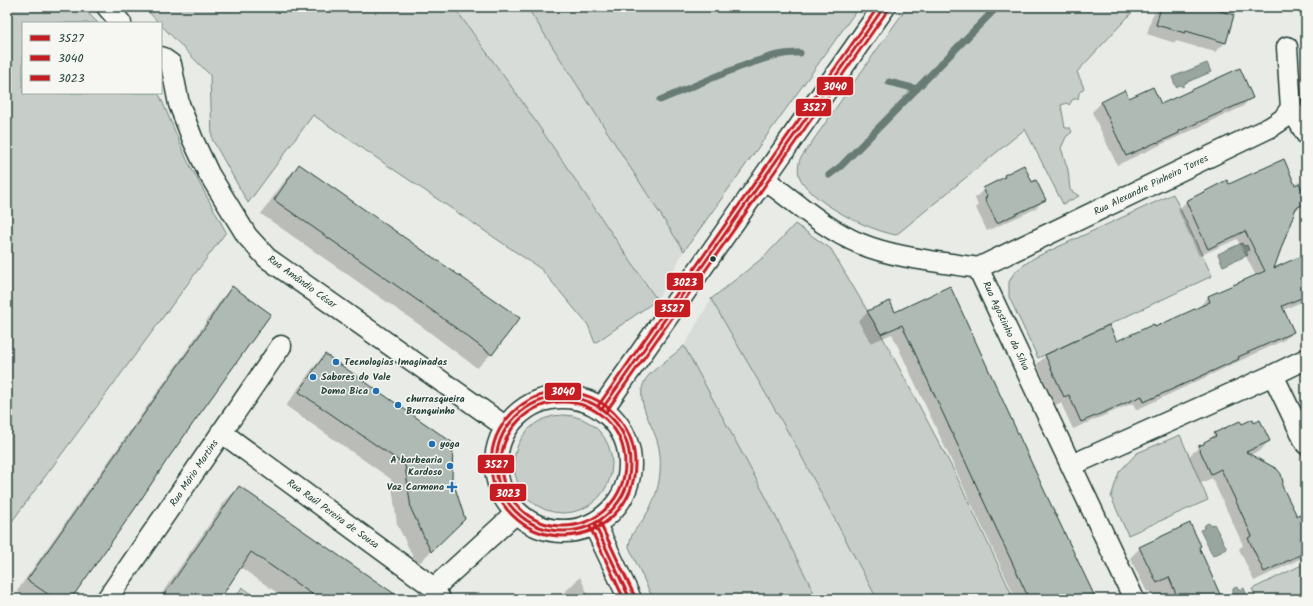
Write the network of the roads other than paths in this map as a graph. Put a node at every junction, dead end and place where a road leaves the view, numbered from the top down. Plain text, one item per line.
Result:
1 (107, 7) edge
2 (884, 7) edge
3 (120, 22) edge
4 (1287, 48) dead end
5 (162, 58) edge
6 (1291, 108) junction
7 (1306, 134) edge
8 (764, 179) junction
9 (978, 268) junction
10 (280, 346) dead end
11 (1306, 359) edge
12 (1274, 375) junction
13 (602, 409) junction
14 (506, 427) junction
15 (221, 432) junction
16 (1306, 444) edge
17 (1072, 464) junction
18 (516, 513) junction
19 (595, 525) junction
20 (437, 593) edge
21 (107, 599) edge
22 (630, 599) edge
23 (1134, 599) edge

1 - 3 street
2 - 8 street
4 - 6 street
5 - 14 street, Rua Amândio César
6 - 7 street
6 - 9 street, Rua Alexandre Pinheiro Torres
8 - 9 street
8 - 13 street
9 - 17 street, Rua Agostinho da Silva
10 - 15 street, Rua Mário Martins
11 - 12 street
12 - 16 street
12 - 17 street
13 - 14 street
13 - 19 street
14 - 18 street
15 - 20 street, Rua Raúl Pereira de Sousa
15 - 21 street, Rua Mário Martins
17 - 23 street, Rua Agostinho da Silva
18 - 19 street
18 - 20 street
19 - 22 street

